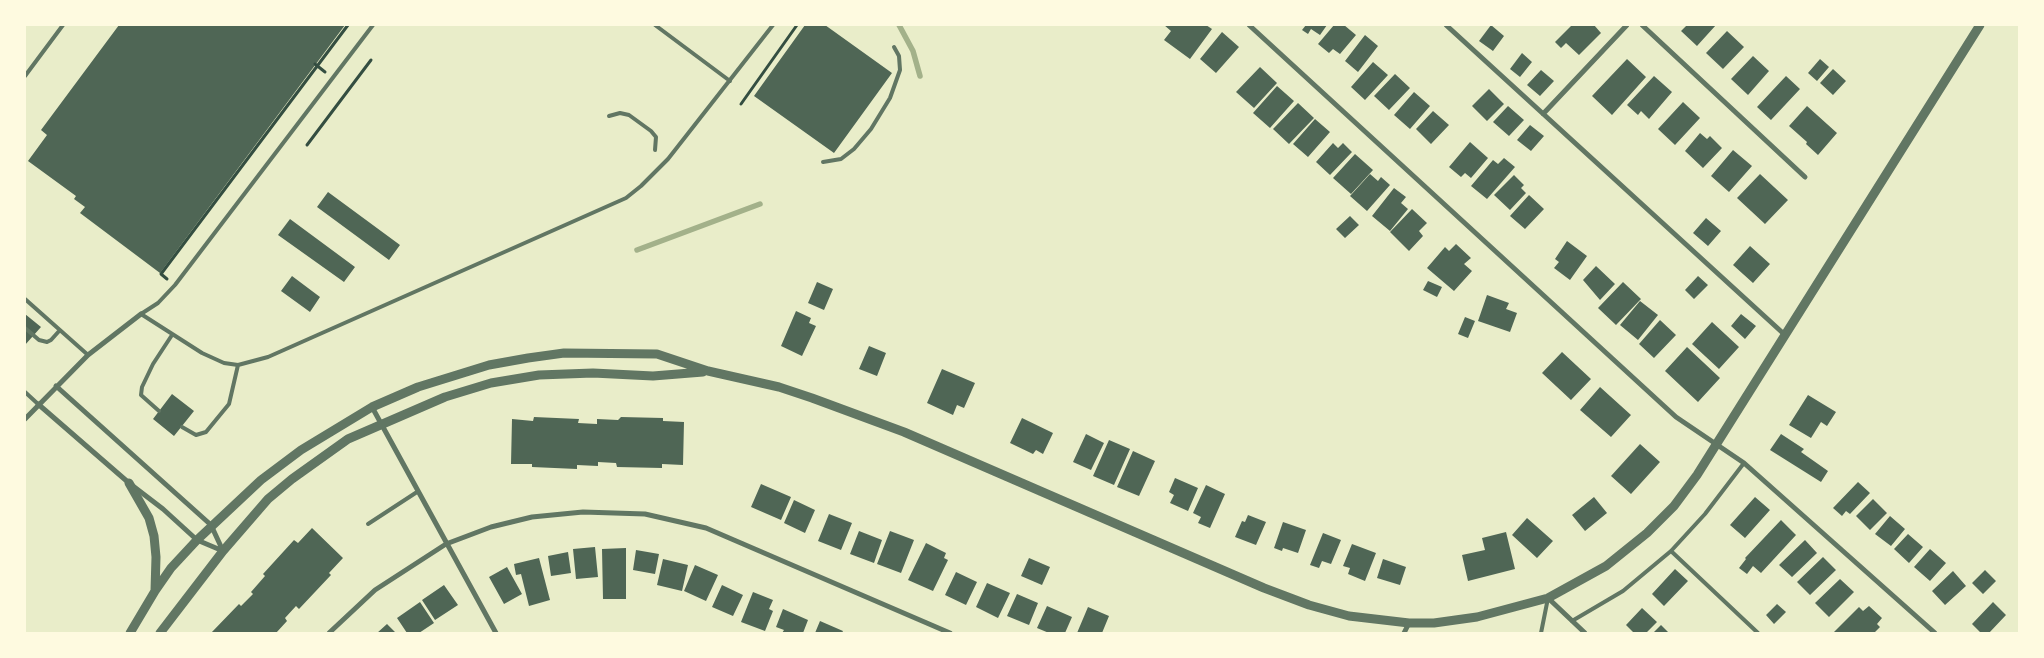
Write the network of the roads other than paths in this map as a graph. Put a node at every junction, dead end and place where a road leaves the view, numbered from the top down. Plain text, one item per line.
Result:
1 (63, 25) edge
2 (373, 25) edge
3 (655, 25) edge
4 (773, 25) edge
5 (1249, 25) edge
6 (1446, 25) edge
7 (1627, 25) edge
8 (1642, 25) edge
9 (1980, 25) edge
10 (894, 47) dead end
11 (25, 76) edge
12 (730, 81) junction
13 (1543, 114) junction
14 (609, 116) dead end
15 (655, 150) dead end
16 (823, 162) dead end
17 (1805, 177) dead end
18 (25, 299) edge
19 (142, 314) junction
20 (25, 328) edge
21 (60, 330) junction
22 (172, 335) junction
23 (1785, 335) junction
24 (88, 355) junction
25 (238, 365) junction
26 (708, 371) junction
27 (56, 386) junction
28 (25, 392) edge
29 (38, 404) junction
30 (372, 407) junction
31 (159, 411) dead end
32 (25, 419) edge
33 (381, 423) junction
34 (182, 427) dead end
35 (1715, 444) junction
36 (1744, 462) junction
37 (129, 483) junction
38 (418, 492) junction
39 (368, 524) dead end
40 (211, 526) junction
41 (197, 540) junction
42 (446, 544) junction
43 (223, 551) junction
44 (1671, 551) junction
45 (154, 591) junction
46 (1548, 598) junction
47 (1572, 621) junction
48 (1409, 622) junction
49 (130, 633) edge
50 (160, 633) edge
51 (328, 633) edge
52 (496, 633) edge
53 (950, 633) edge
54 (1404, 633) edge
55 (1541, 633) edge
56 (1585, 633) edge
57 (1758, 633) edge
58 (1935, 633) edge

1 - 11 lane
2 - 19 lane
3 - 12 lane
4 - 12 lane
5 - 35 street
6 - 13 street
7 - 13 street
8 - 17 street
9 - 23 street
10 - 16 lane
12 - 25 lane
13 - 23 street
14 - 15 lane
18 - 21 lane
19 - 22 lane
19 - 24 street
20 - 21 lane
21 - 24 lane
22 - 25 lane
22 - 31 lane
23 - 35 street
24 - 27 street
25 - 34 lane
26 - 30 street
26 - 33 street
26 - 48 street
27 - 29 street
27 - 40 street
28 - 29 lane
29 - 32 street
29 - 37 street
30 - 33 street
30 - 40 street
33 - 38 street
33 - 43 street
35 - 36 street
35 - 46 street
36 - 44 lane
36 - 58 street
37 - 41 street
37 - 45 street
38 - 39 lane
38 - 42 street
40 - 41 street
40 - 43 street
41 - 43 street
41 - 45 street
42 - 51 street
42 - 52 street
42 - 53 street
43 - 50 street
44 - 47 lane
44 - 57 lane
45 - 49 street
46 - 47 street
46 - 48 street
46 - 55 lane
47 - 56 street
48 - 54 street

